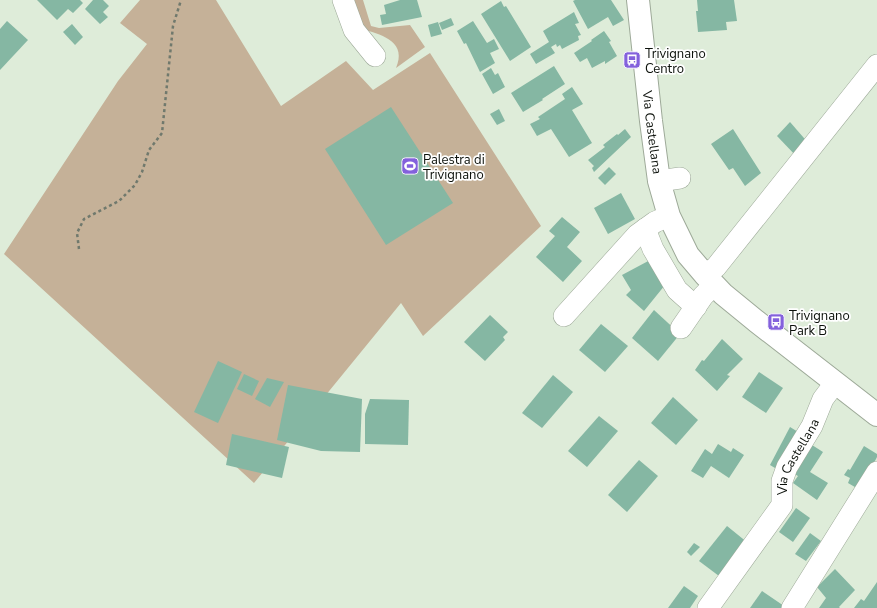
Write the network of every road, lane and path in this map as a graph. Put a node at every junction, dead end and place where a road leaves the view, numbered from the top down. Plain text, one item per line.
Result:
1 (181, 0) edge
2 (343, 0) edge
3 (638, 0) edge
4 (375, 56) dead end
5 (877, 65) edge
6 (680, 178) dead end
7 (659, 182) junction
8 (669, 216) junction
9 (645, 229) junction
10 (79, 249) dead end
11 (710, 280) junction
12 (696, 307) junction
13 (564, 316) dead end
14 (681, 328) dead end
15 (835, 383) junction
16 (877, 415) edge
17 (877, 472) edge
18 (708, 608) edge
19 (792, 608) edge

1 - 10 path
2 - 4 street
3 - 7 main road, Via Castellana
5 - 11 street
6 - 7 street
7 - 8 main road, Via Castellana
8 - 9 street
8 - 11 main road, Via Castellana
9 - 12 street
9 - 13 street
11 - 12 street
11 - 15 main road, Via Castellana
12 - 14 street
15 - 16 main road, Via Castellana
15 - 18 street, Via Castellana
17 - 19 street

